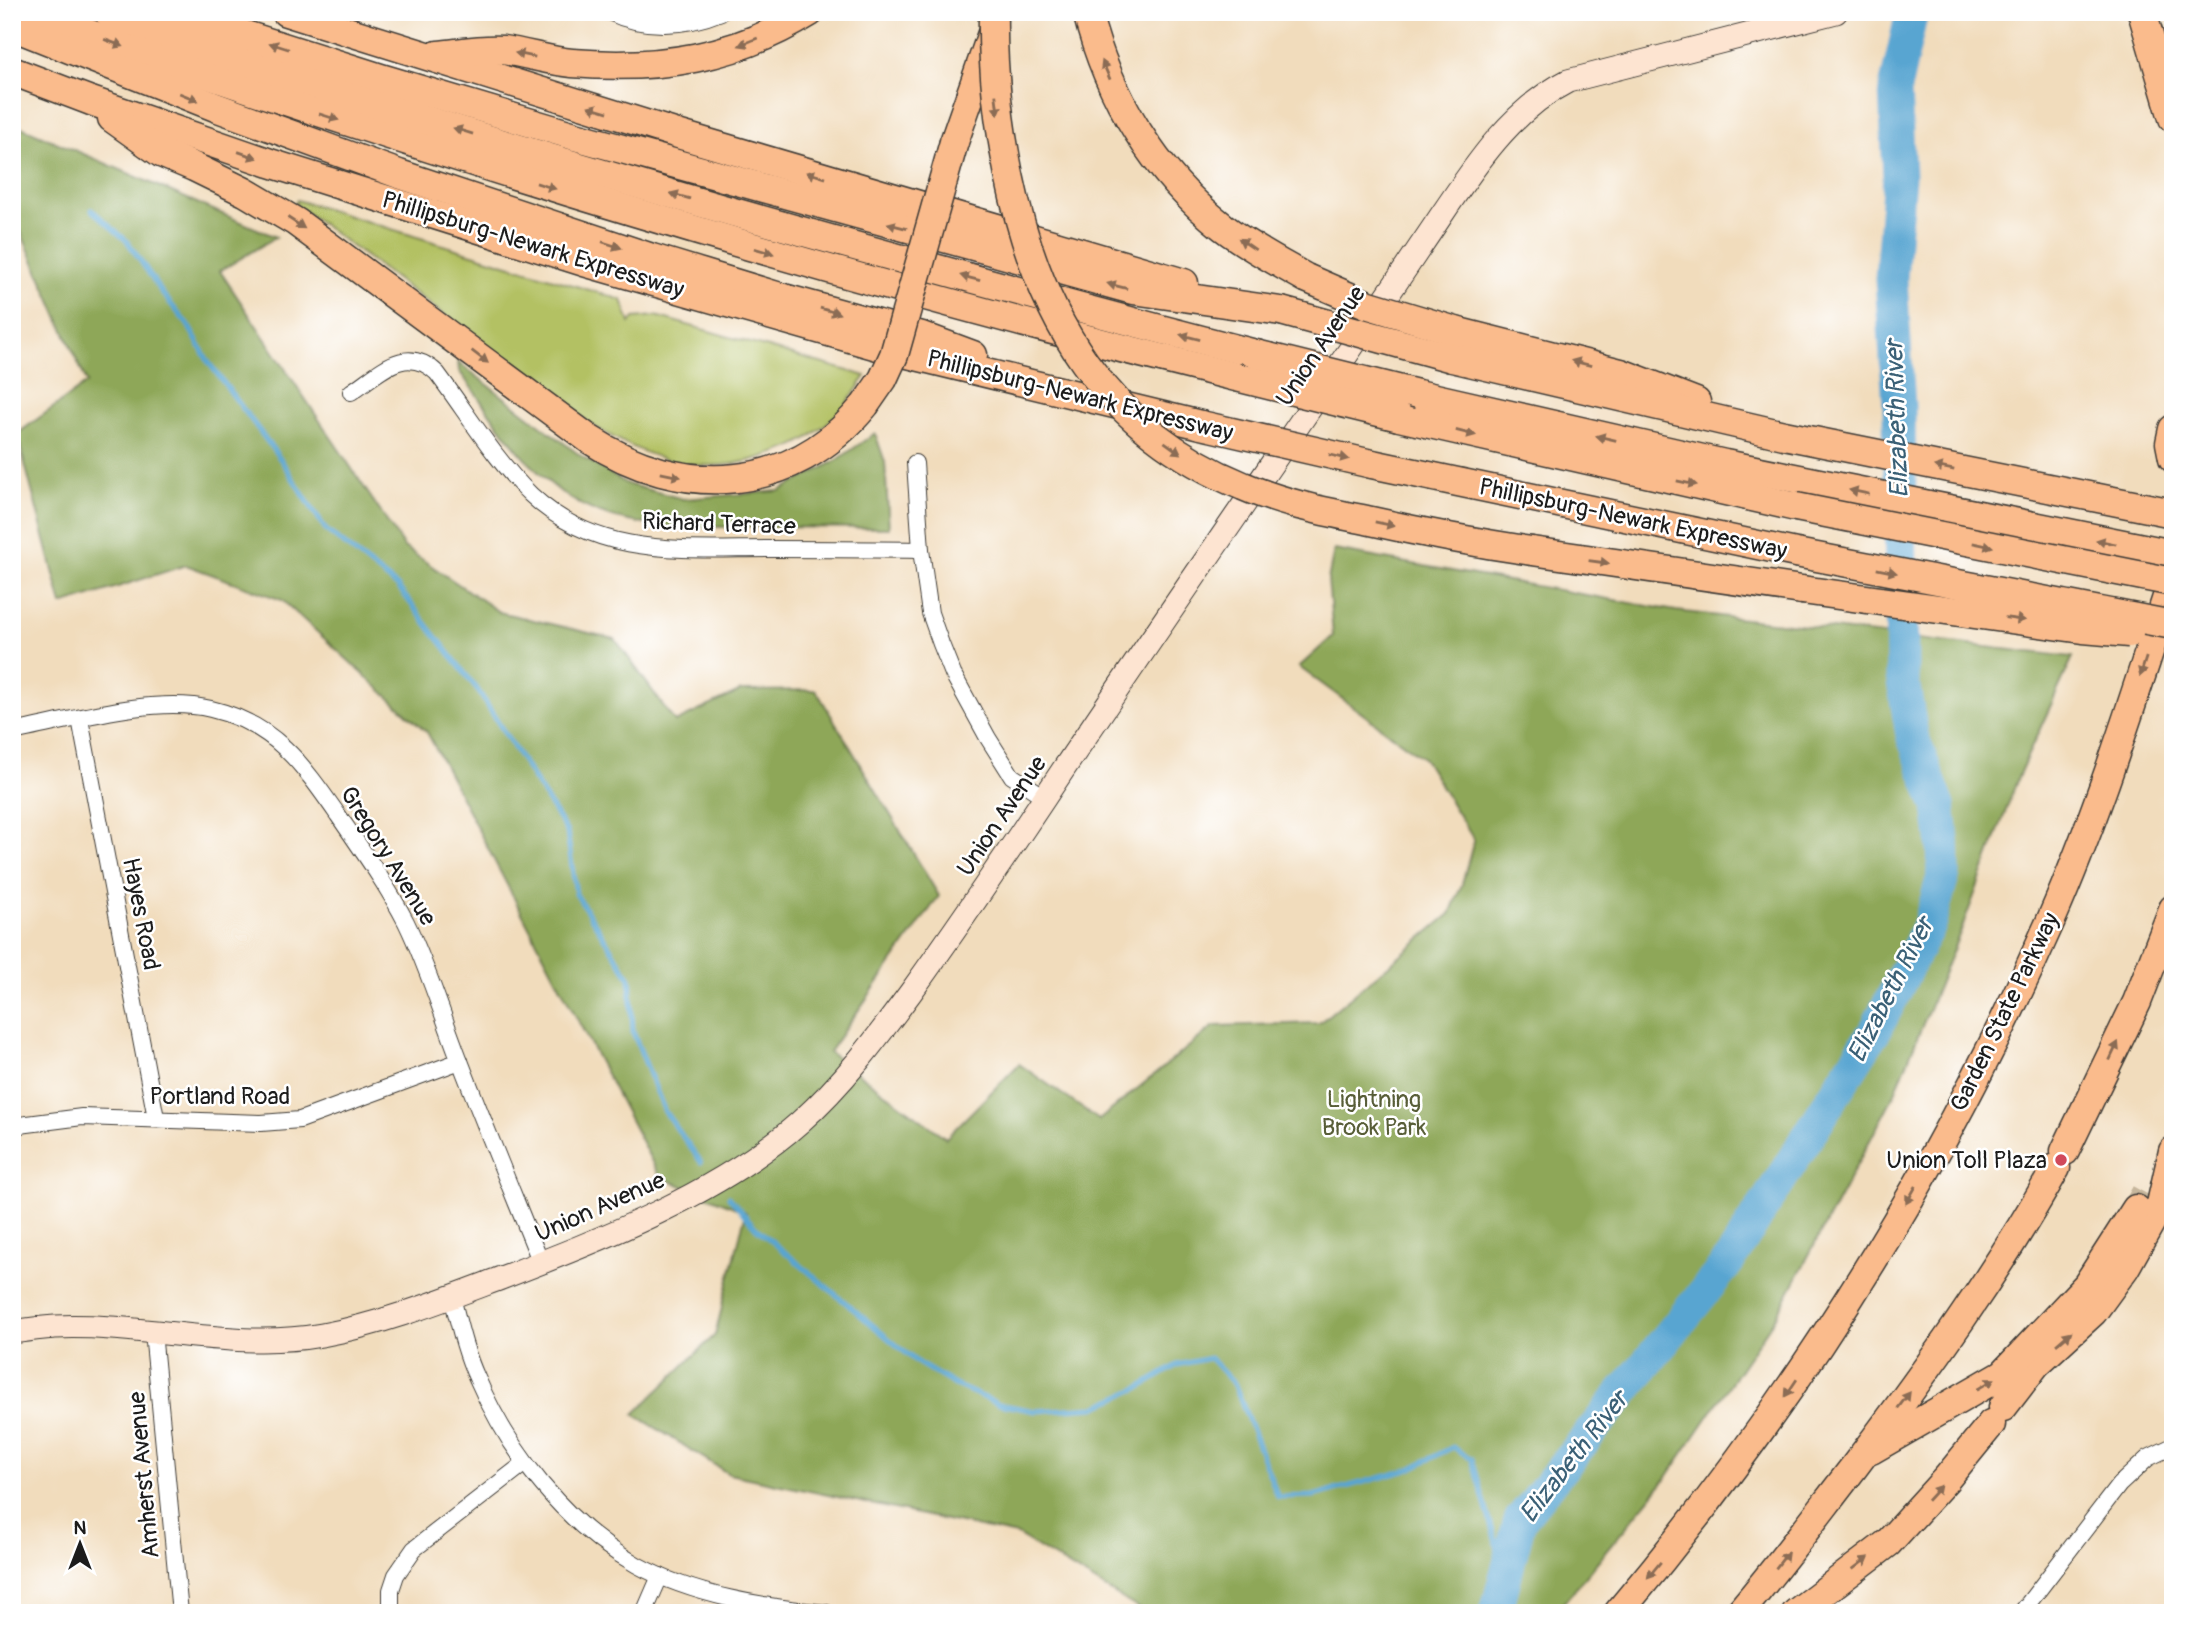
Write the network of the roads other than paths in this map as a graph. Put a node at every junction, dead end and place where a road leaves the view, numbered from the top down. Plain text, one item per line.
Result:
1 (27, 12) edge
2 (108, 12) edge
3 (173, 12) edge
4 (286, 12) edge
5 (609, 12) edge
6 (810, 12) edge
7 (984, 12) edge
8 (993, 12) edge
9 (999, 12) edge
10 (1087, 12) edge
11 (1836, 12) edge
12 (2142, 12) edge
13 (2163, 12) edge
14 (718, 13) edge
15 (12, 26) edge
16 (422, 56) junction
17 (2173, 68) edge
18 (12, 71) edge
19 (90, 101) junction
20 (2173, 118) edge
21 (954, 142) junction
22 (1281, 311) junction
23 (1455, 345) junction
24 (351, 392) dead end
25 (1093, 400) junction
26 (2173, 429) edge
27 (2173, 458) edge
28 (915, 463) dead end
29 (2173, 513) edge
30 (921, 550) junction
31 (2173, 554) edge
32 (2173, 580) edge
33 (2173, 625) edge
34 (2173, 636) edge
35 (80, 719) junction
36 (12, 732) edge
37 (1045, 797) junction
38 (2173, 909) edge
39 (460, 1061) junction
40 (156, 1118) junction
41 (12, 1126) edge
42 (2173, 1151) edge
43 (541, 1263) junction
44 (452, 1297) junction
45 (12, 1332) edge
46 (153, 1332) junction
47 (2173, 1446) edge
48 (1863, 1455) junction
49 (525, 1462) junction
50 (660, 1576) junction
51 (180, 1613) edge
52 (391, 1613) edge
53 (644, 1613) edge
54 (827, 1613) edge
55 (1618, 1613) edge
56 (1739, 1613) edge
57 (1796, 1613) edge
58 (2021, 1613) edge

1 -> 32 highway, Phillipsburg-Newark Expressway, bridge
31 -> 2 highway, bridge
22 -> 3 highway
4 - 16 highway
5 - 14 street
6 -> 16 highway
7 - 21 highway
8 -> 34 highway, bridge
9 - 21 highway
23 -> 10 highway, bridge
11 - 37 street, Union Avenue
12 - 20 highway
13 - 17 highway
15 -> 25 highway
22 -> 16 highway
18 - 19 highway, Phillipsburg-Newark Expressway
19 -> 21 highway, bridge
19 -> 25 highway, Phillipsburg-Newark Expressway
22 - 23 highway, bridge
29 -> 23 highway
24 - 30 street, Richard Terrace
25 -> 33 highway, Phillipsburg-Newark Expressway, bridge
26 - 27 highway
28 - 30 street
30 - 37 street
32 -> 55 highway, Garden State Parkway
35 - 36 street, Gregory Avenue
35 - 39 street, Gregory Avenue
35 - 40 street, Hayes Road
37 - 43 street, Union Avenue
48 -> 38 highway
39 - 40 street, Portland Road
39 - 43 street, Gregory Avenue
40 - 41 street, Portland Road
48 -> 42 highway
57 -> 42 highway
43 - 44 street, Union Avenue
44 - 46 street, Union Avenue
44 - 49 street
45 - 46 street, Union Avenue
46 - 51 street, Amherst Avenue
47 - 58 street
56 -> 48 highway
49 - 50 street
49 - 52 street
50 - 53 street
50 - 54 street

